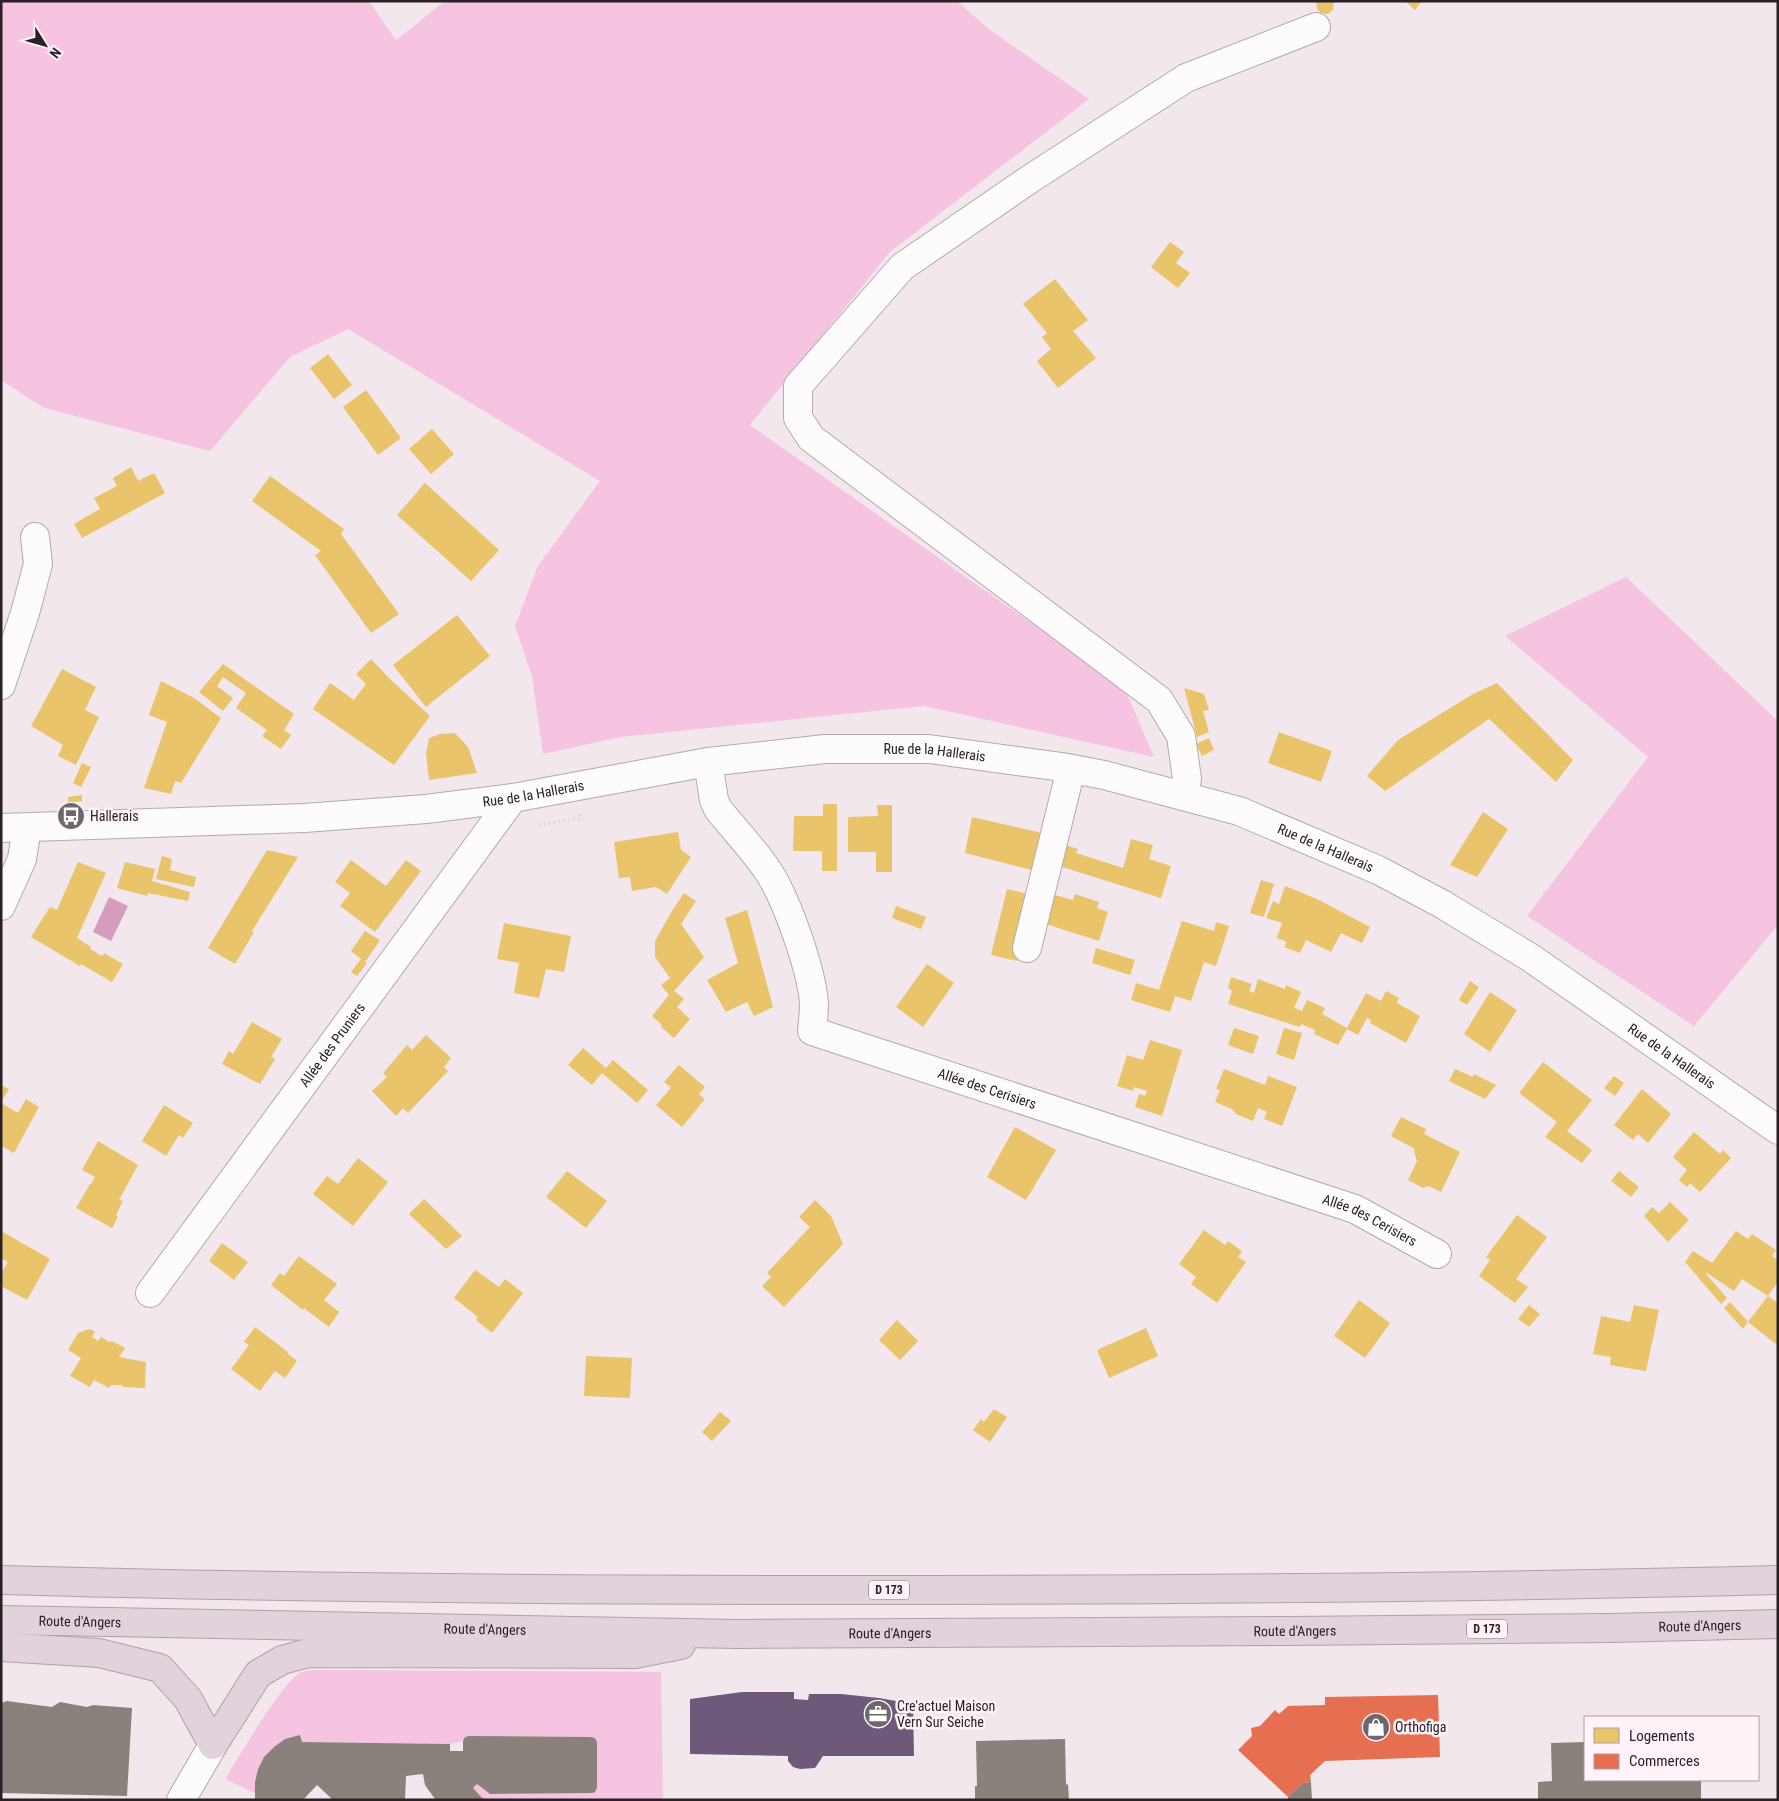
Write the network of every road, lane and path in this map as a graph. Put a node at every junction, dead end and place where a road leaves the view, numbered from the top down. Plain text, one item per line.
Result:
1 (1316, 27) dead end
2 (35, 536) dead end
3 (1, 685) edge
4 (708, 762) junction
5 (1071, 769) junction
6 (1182, 795) junction
7 (513, 798) junction
8 (581, 818) dead end
9 (535, 825) dead end
10 (14, 828) edge
11 (1, 906) edge
12 (1027, 948) dead end
13 (1778, 1130) edge
14 (1437, 1254) dead end
15 (150, 1293) dead end
16 (1, 1580) edge
17 (1778, 1580) edge
18 (1, 1620) edge
19 (1778, 1624) edge
20 (738, 1634) junction
21 (1, 1647) edge
22 (213, 1745) junction
23 (181, 1800) edge

1 - 6 street
2 - 3 street
4 - 5 street, Rue de la Hallerais
4 - 7 street, Rue de la Hallerais
4 - 14 street, Allée des Cerisiers
5 - 6 street, Rue de la Hallerais
5 - 12 street
6 - 13 street, Rue de la Hallerais
7 - 10 street, Rue de la Hallerais
7 - 15 street, Allée des Pruniers
8 - 9 path
10 - 11 street
16 - 17 highway, D 173
18 - 20 highway, Route d'Angers / D 173
19 - 20 highway, Route d'Angers / D 173
20 - 22 highway
21 - 22 highway
22 - 23 street

